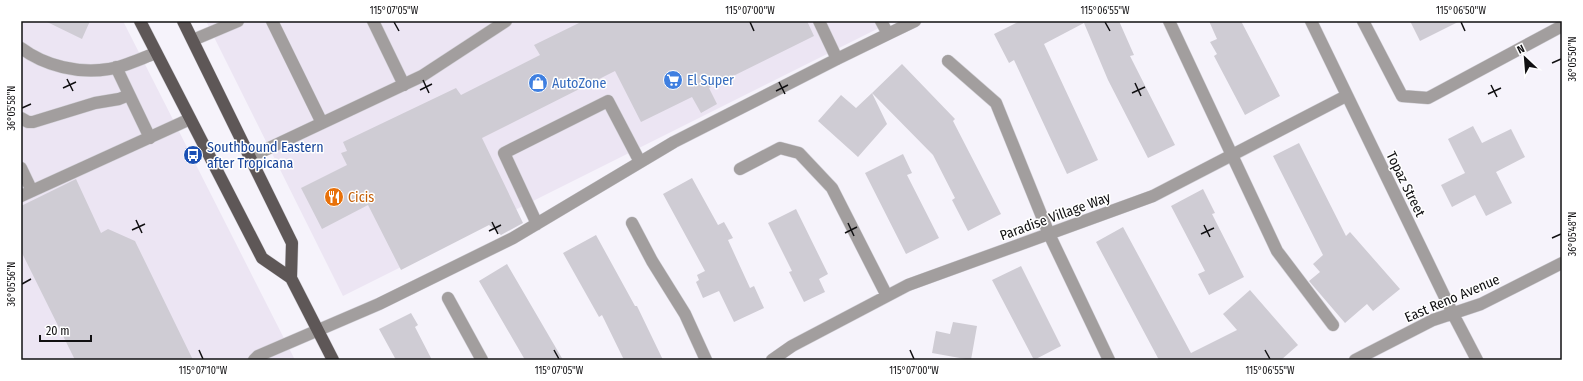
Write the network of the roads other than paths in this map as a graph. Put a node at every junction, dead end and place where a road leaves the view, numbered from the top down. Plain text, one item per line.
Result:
1 (140, 21) edge
2 (183, 21) edge
3 (238, 21) edge
4 (272, 21) edge
5 (373, 21) edge
6 (506, 21) edge
7 (819, 21) edge
8 (881, 21) edge
9 (915, 21) edge
10 (1169, 21) edge
11 (1311, 21) edge
12 (1364, 21) edge
13 (1562, 26) edge
14 (888, 34) junction
15 (193, 40) junction
16 (21, 48) edge
17 (156, 53) junction
18 (837, 59) junction
19 (948, 61) dead end
20 (116, 67) junction
21 (404, 85) junction
22 (129, 95) junction
23 (1346, 96) junction
24 (21, 118) edge
25 (190, 119) junction
26 (322, 123) junction
27 (150, 138) junction
28 (1232, 155) junction
29 (250, 157) junction
30 (640, 162) junction
31 (21, 168) edge
32 (740, 169) dead end
33 (26, 194) edge
34 (632, 223) dead end
35 (537, 224) junction
36 (1049, 234) junction
37 (1562, 264) edge
38 (291, 278) junction
39 (887, 296) junction
40 (448, 298) dead end
41 (1453, 314) junction
42 (1333, 325) dead end
43 (317, 330) junction
44 (330, 359) edge
45 (254, 360) edge
46 (482, 360) edge
47 (706, 360) edge
48 (772, 360) edge
49 (1109, 360) edge
50 (1355, 360) edge
51 (1477, 360) edge

1 - 17 main road
2 - 15 main road
3 - 15 street
4 - 26 street
5 - 21 street
6 - 21 street
7 - 18 street
8 - 14 street
9 - 14 street
10 - 28 street
11 - 23 street, Topaz Street
12 - 13 street
14 - 18 street
15 - 29 main road
16 - 20 street
17 - 20 street
17 - 25 main road
18 - 30 street
19 - 36 street
20 - 22 street
21 - 26 street
22 - 24 street
22 - 27 street
23 - 28 street, Paradise Village Way
23 - 41 street, Topaz Street
25 - 27 street
25 - 38 main road
26 - 29 street
27 - 33 street
28 - 36 street, Paradise Village Way
28 - 42 street
29 - 38 main road
30 - 35 street
30 - 35 street
31 - 33 street
32 - 39 street
34 - 47 street
35 - 43 street
36 - 39 street, Paradise Village Way
36 - 49 street
37 - 41 street, East Reno Avenue
38 - 43 main road
39 - 48 street, Paradise Village Way
40 - 46 street
41 - 50 street, East Reno Avenue
41 - 51 street, Topaz Street
43 - 44 main road
43 - 45 street

